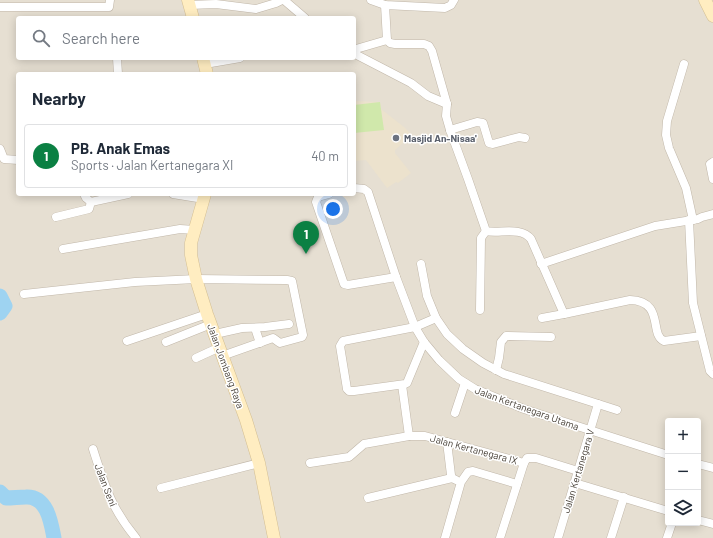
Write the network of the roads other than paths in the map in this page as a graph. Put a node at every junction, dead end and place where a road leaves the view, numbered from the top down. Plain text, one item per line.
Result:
1 (283, 0) edge
2 (371, 0) edge
3 (454, 0) edge
4 (705, 0) edge
5 (189, 2) edge
6 (32, 4) edge
7 (109, 4) edge
8 (385, 5) junction
9 (0, 7) edge
10 (192, 16) edge
11 (303, 16) edge
12 (713, 16) edge
13 (387, 40) junction
14 (356, 49) edge
15 (356, 55) edge
16 (117, 60) edge
17 (230, 60) edge
18 (684, 64) dead end
19 (205, 65) edge
20 (118, 72) edge
21 (447, 104) junction
22 (450, 130) junction
23 (525, 138) dead end
24 (0, 149) edge
25 (16, 160) edge
26 (3, 162) edge
27 (713, 162) edge
28 (713, 179) edge
29 (356, 188) edge
30 (85, 196) edge
31 (119, 196) edge
32 (204, 196) edge
33 (322, 196) edge
34 (91, 202) junction
35 (713, 214) edge
36 (56, 217) dead end
37 (691, 220) junction
38 (195, 230) junction
39 (486, 231) junction
40 (63, 250) dead end
41 (421, 264) dead end
42 (541, 264) junction
43 (396, 277) junction
44 (196, 279) junction
45 (24, 294) dead end
46 (480, 310) dead end
47 (564, 314) junction
48 (436, 318) junction
49 (542, 318) dead end
50 (211, 324) junction
51 (289, 324) dead end
52 (415, 327) junction
53 (255, 328) junction
54 (701, 336) junction
55 (551, 338) dead end
56 (127, 341) dead end
57 (166, 342) dead end
58 (424, 342) junction
59 (260, 343) junction
60 (221, 351) junction
61 (196, 358) dead end
62 (496, 370) junction
63 (713, 374) edge
64 (465, 383) junction
65 (402, 386) junction
66 (598, 404) junction
67 (617, 410) dead end
68 (455, 413) dead end
69 (590, 430) junction
70 (409, 436) junction
71 (446, 442) junction
72 (93, 449) dead end
73 (665, 453) edge
74 (259, 463) junction
75 (310, 463) dead end
76 (524, 463) junction
77 (701, 465) edge
78 (713, 468) edge
79 (578, 471) junction
80 (452, 478) junction
81 (461, 482) junction
82 (575, 483) junction
83 (517, 484) junction
84 (161, 488) dead end
85 (624, 497) junction
86 (368, 498) dead end
87 (665, 510) edge
88 (701, 521) edge
89 (713, 524) edge
90 (671, 526) edge
91 (136, 538) edge
92 (271, 538) edge
93 (445, 538) edge
94 (500, 538) edge
95 (558, 538) edge
96 (611, 538) edge
97 (668, 538) edge

1 - 5 street
1 - 11 street
2 - 8 street
3 - 8 street
4 - 12 main road
5 - 10 main road
6 - 7 street
6 - 9 street
8 - 13 street
13 - 14 street
13 - 21 street
15 - 21 street
16 - 20 street
17 - 19 street
18 - 37 street
21 - 22 street
22 - 23 street
22 - 39 street
24 - 26 street
25 - 26 street
27 - 28 street
29 - 43 street, Jalan Kertanegara Utama
30 - 34 street
31 - 34 street
32 - 38 main road, Jalan Jombang Raya
33 - 43 street
34 - 36 street
35 - 37 street
37 - 42 street
37 - 54 street
38 - 40 street
38 - 44 main road, Jalan Jombang Raya
39 - 42 street
39 - 46 street
41 - 48 street
42 - 47 street
43 - 52 street, Jalan Kertanegara Utama
44 - 45 street
44 - 50 main road, Jalan Jombang Raya
44 - 59 street
47 - 49 street
47 - 54 street
48 - 52 street
48 - 62 street
50 - 53 street
50 - 56 street
50 - 57 street
50 - 60 main road, Jalan Jombang Raya
51 - 53 street
52 - 58 street, Jalan Kertanegara Utama
52 - 65 street
53 - 59 street
54 - 63 street
55 - 62 street
58 - 64 street, Jalan Kertanegara Utama
58 - 65 street
59 - 60 street
60 - 61 street
60 - 74 main road, Jalan Jombang Raya
62 - 66 street
64 - 68 street
64 - 69 street, Jalan Kertanegara Utama
65 - 70 street
66 - 67 street
66 - 69 street, Jalan Kertanegara V
69 - 73 street, Jalan Kertanegara Utama
69 - 79 street, Jalan Kertanegara V
70 - 71 street, Jalan Kertanegara IX
70 - 75 street, Jalan Kertanegara IX
71 - 76 street, Jalan Kertanegara IX
71 - 80 street
72 - 91 street, Jalan Seni
74 - 84 street
74 - 92 main road, Jalan Jombang Raya
76 - 79 street
76 - 83 street
77 - 78 street
79 - 82 street, Jalan Kertanegara V
80 - 81 street
80 - 86 street
81 - 83 street
81 - 93 street
82 - 85 street
82 - 95 street, Jalan Kertanegara V
83 - 94 street
85 - 87 street
85 - 96 street
88 - 89 street
90 - 97 street

